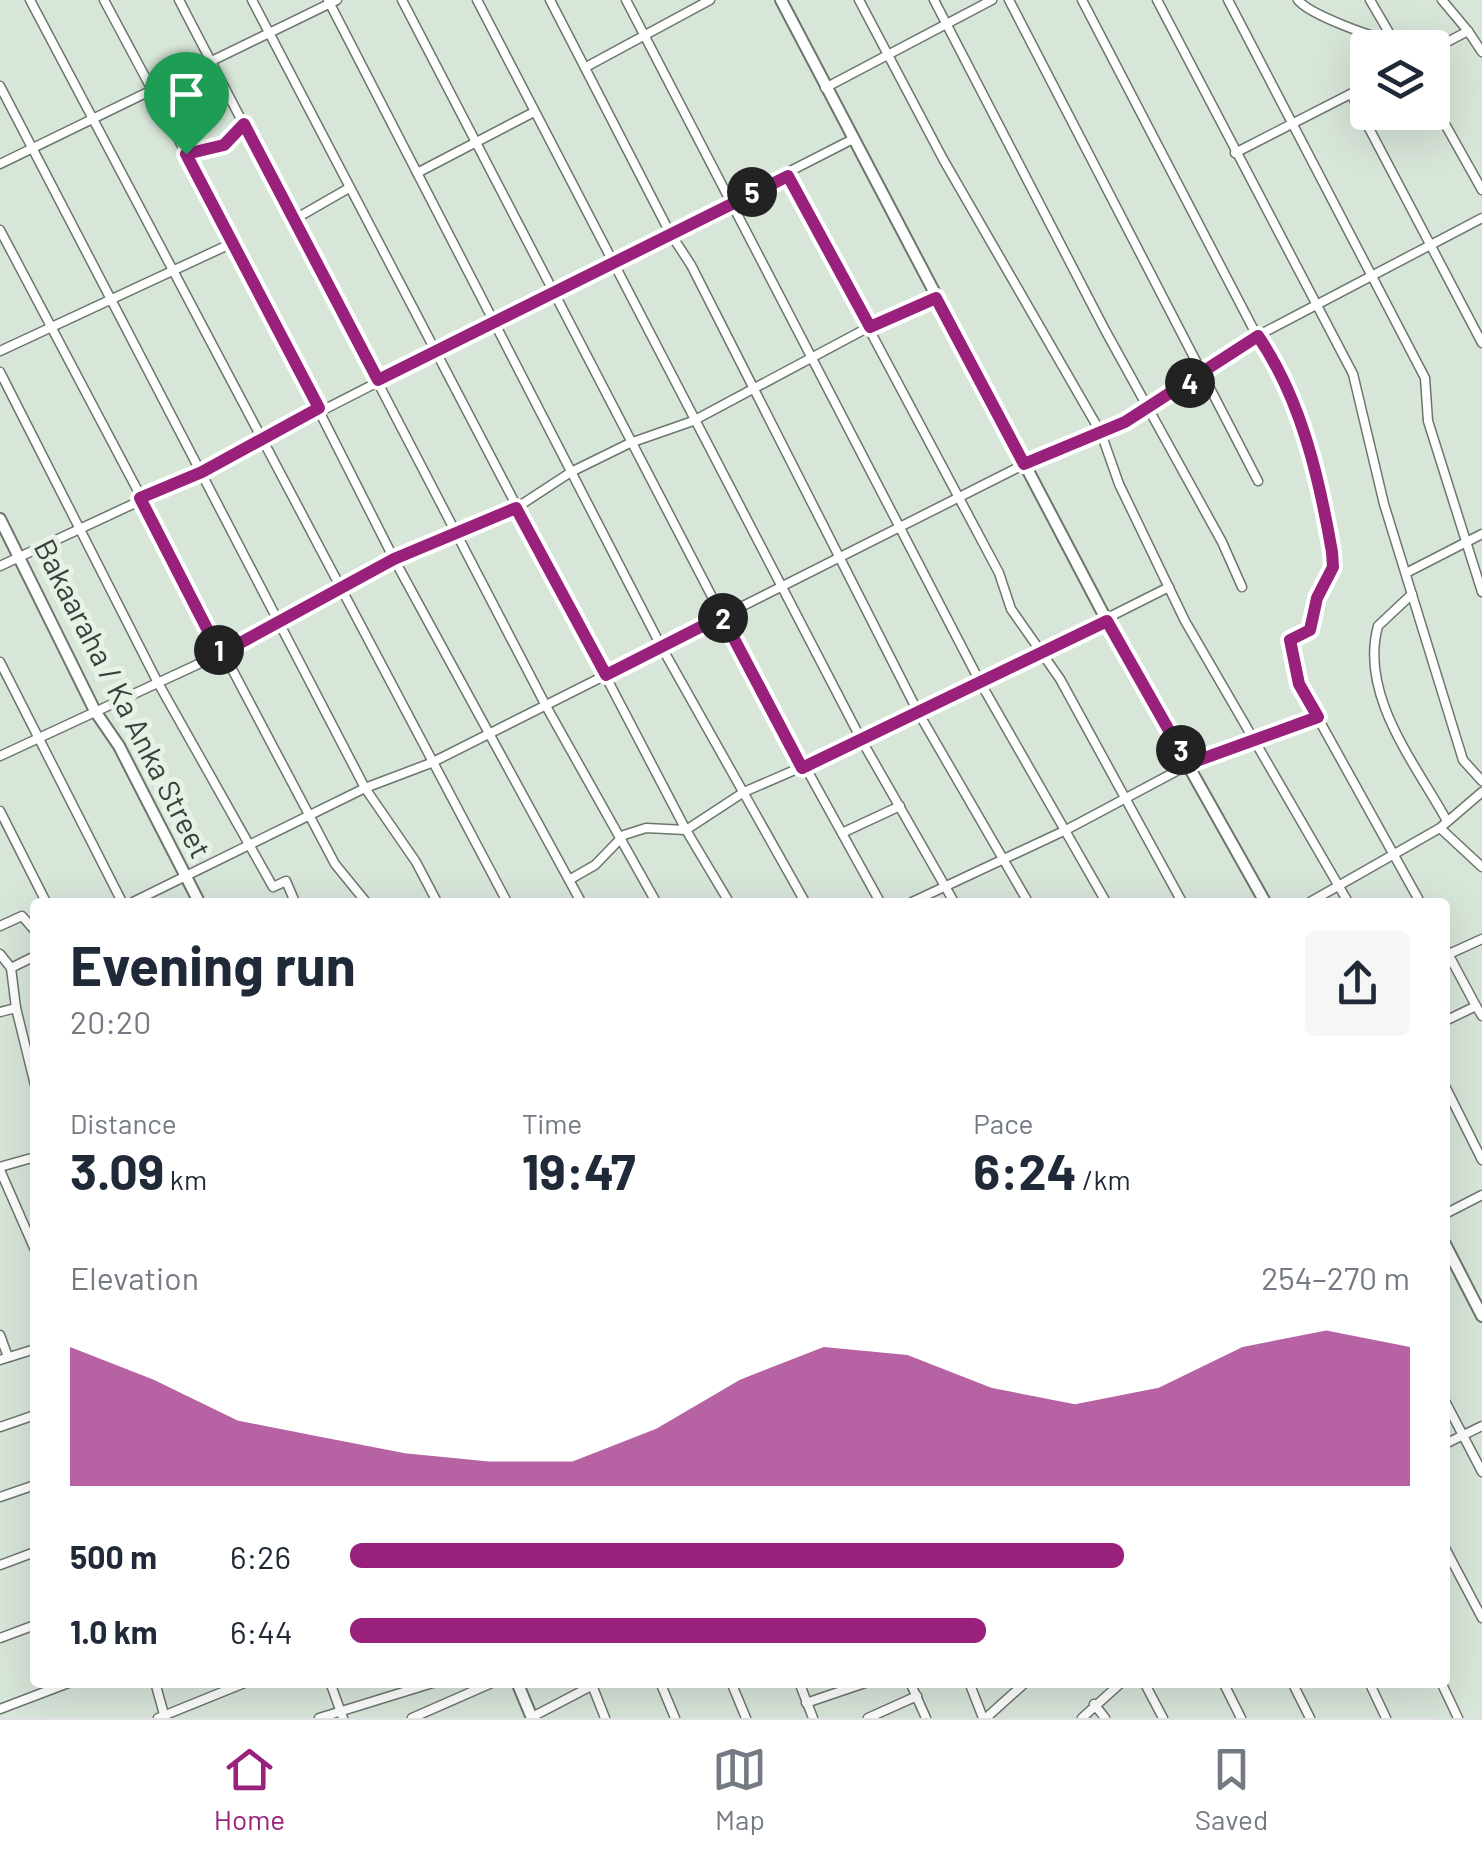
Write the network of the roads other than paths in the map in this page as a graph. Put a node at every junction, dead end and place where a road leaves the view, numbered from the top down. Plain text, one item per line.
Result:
1 (30, 0) edge
2 (104, 0) edge
3 (179, 0) edge
4 (252, 0) edge
5 (402, 0) edge
6 (478, 0) edge
7 (550, 0) edge
8 (626, 0) edge
9 (710, 0) edge
10 (781, 0) edge
11 (859, 0) edge
12 (934, 0) edge
13 (992, 0) edge
14 (1009, 0) edge
15 (1082, 0) edge
16 (1156, 0) edge
17 (1228, 0) edge
18 (1298, 0) edge
19 (1370, 0) edge
20 (1442, 0) edge
21 (332, 1) edge
22 (946, 24) junction
23 (1358, 30) edge
24 (1388, 30) edge
25 (268, 31) junction
26 (1468, 32) junction
27 (645, 36) junction
28 (1450, 41) edge
29 (1482, 52) edge
30 (886, 53) junction
31 (212, 58) junction
32 (586, 67) junction
33 (0, 86) edge
34 (825, 88) junction
35 (153, 90) junction
36 (1350, 94) edge
37 (534, 112) junction
38 (94, 118) junction
39 (1296, 123) junction
40 (244, 124) junction
41 (1370, 130) edge
42 (1449, 130) edge
43 (851, 140) junction
44 (477, 145) junction
45 (32, 148) junction
46 (1235, 152) junction
47 (186, 154) junction
48 (0, 164) edge
49 (417, 173) junction
50 (788, 176) junction
51 (349, 188) junction
52 (1482, 190) edge
53 (731, 202) junction
54 (295, 218) junction
55 (1482, 218) edge
56 (0, 230) edge
57 (670, 233) junction
58 (1432, 243) junction
59 (236, 246) junction
60 (611, 263) junction
61 (173, 272) junction
62 (1374, 273) junction
63 (556, 292) junction
64 (936, 298) junction
65 (114, 300) junction
66 (1316, 303) junction
67 (494, 322) junction
68 (53, 325) junction
69 (870, 327) junction
70 (1258, 336) junction
71 (1482, 344) edge
72 (0, 351) edge
73 (436, 352) junction
74 (810, 358) junction
75 (1204, 370) junction
76 (0, 372) edge
77 (378, 380) junction
78 (752, 390) junction
79 (1150, 406) junction
80 (319, 408) junction
81 (693, 420) junction
82 (1101, 433) junction
83 (262, 440) junction
84 (630, 442) junction
85 (1024, 464) junction
86 (202, 472) junction
87 (570, 472) junction
88 (1258, 481) dead end
89 (958, 497) junction
90 (140, 498) junction
91 (516, 508) junction
92 (0, 519) edge
93 (901, 528) junction
94 (80, 529) junction
95 (457, 532) junction
96 (1482, 534) edge
97 (1468, 545) junction
98 (840, 555) junction
99 (20, 557) junction
100 (394, 559) junction
101 (0, 566) edge
102 (1406, 573) junction
103 (780, 585) junction
104 (1170, 587) junction
105 (1242, 588) dead end
106 (339, 591) junction
107 (1482, 592) edge
108 (1412, 594) junction
109 (722, 616) junction
110 (281, 620) junction
111 (1107, 621) junction
112 (661, 646) junction
113 (220, 654) junction
114 (1042, 654) junction
115 (0, 662) edge
116 (606, 675) junction
117 (156, 680) junction
118 (980, 682) junction
119 (546, 706) junction
120 (95, 711) junction
121 (918, 712) junction
122 (1318, 717) junction
123 (488, 733) junction
124 (38, 736) junction
125 (1256, 740) junction
126 (862, 742) junction
127 (0, 756) edge
128 (431, 763) junction
129 (1188, 764) junction
130 (802, 768) junction
131 (1482, 781) edge
132 (366, 788) junction
133 (744, 792) junction
134 (1482, 792) edge
135 (1125, 798) junction
136 (900, 806) junction
137 (0, 811) edge
138 (309, 816) junction
139 (1444, 824) junction
140 (686, 830) junction
141 (1066, 830) junction
142 (842, 833) junction
143 (622, 838) junction
144 (249, 845) junction
145 (1394, 856) junction
146 (1004, 859) junction
147 (1482, 866) edge
148 (186, 877) junction
149 (569, 880) junction
150 (945, 887) junction
151 (1339, 887) junction
152 (44, 898) edge
153 (120, 898) edge
154 (141, 898) edge
155 (197, 898) edge
156 (293, 898) edge
157 (363, 898) edge
158 (434, 898) edge
159 (505, 898) edge
160 (579, 898) edge
161 (654, 898) edge
162 (728, 898) edge
163 (803, 898) edge
164 (878, 898) edge
165 (921, 898) edge
166 (952, 898) edge
167 (1026, 898) edge
168 (1104, 898) edge
169 (1180, 898) edge
170 (1263, 898) edge
171 (1318, 898) edge
172 (1346, 898) edge
173 (1418, 898) edge
174 (30, 925) edge
175 (0, 926) edge
176 (1482, 939) edge
177 (1450, 950) edge
178 (0, 954) edge
179 (1450, 957) edge
180 (30, 958) edge
181 (9, 967) junction
182 (0, 974) edge
183 (1476, 1006) junction
184 (16, 1008) junction
185 (0, 1012) edge
186 (1482, 1016) edge
187 (1450, 1019) edge
188 (30, 1065) edge
189 (1450, 1096) edge
190 (30, 1159) edge
191 (1482, 1160) edge
192 (0, 1168) edge
193 (1482, 1195) edge
194 (1450, 1211) edge
195 (30, 1238) edge
196 (1450, 1254) edge
197 (1482, 1316) edge
198 (0, 1335) edge
199 (30, 1351) edge
200 (4, 1359) edge
201 (1450, 1411) edge
202 (30, 1416) edge
203 (1482, 1426) edge
204 (0, 1427) edge
205 (1462, 1435) junction
206 (1450, 1441) edge
207 (1482, 1472) edge
208 (30, 1488) edge
209 (0, 1497) edge
210 (30, 1554) edge
211 (1450, 1557) edge
212 (0, 1565) edge
213 (1482, 1618) edge
214 (30, 1627) edge
215 (0, 1638) edge
216 (56, 1688) edge
217 (156, 1688) edge
218 (233, 1688) edge
219 (332, 1688) edge
220 (418, 1688) edge
221 (480, 1688) edge
222 (520, 1688) edge
223 (587, 1688) edge
224 (595, 1688) edge
225 (662, 1688) edge
226 (734, 1688) edge
227 (800, 1688) edge
228 (850, 1688) edge
229 (913, 1688) edge
230 (972, 1688) edge
231 (1019, 1688) edge
232 (1114, 1688) edge
233 (1147, 1688) edge
234 (1225, 1688) edge
235 (1295, 1688) edge
236 (1372, 1688) edge
237 (1444, 1688) edge
238 (917, 1696) junction
239 (806, 1703) junction
240 (1094, 1704) junction
241 (0, 1710) edge
242 (342, 1714) edge
243 (163, 1717) edge
244 (319, 1718) edge
245 (412, 1718) edge
246 (532, 1718) edge
247 (605, 1718) edge
248 (675, 1718) edge
249 (746, 1718) edge
250 (813, 1718) edge
251 (868, 1718) edge
252 (926, 1718) edge
253 (985, 1718) edge
254 (1082, 1718) edge
255 (1105, 1718) edge
256 (1164, 1718) edge
257 (1241, 1718) edge
258 (1310, 1718) edge
259 (1386, 1718) edge
260 (1458, 1718) edge

1 - 38 street
2 - 35 street
3 - 31 street
4 - 25 street
5 - 44 street
6 - 37 street
7 - 32 street
8 - 27 street
9 - 27 street
10 - 34 street
11 - 30 street
12 - 22 street
13 - 22 street
14 - 75 street
15 - 70 street
16 - 46 street
17 - 39 street
18 - 23 street
19 - 24 street
20 - 26 street
21 - 25 street
21 - 49 street
22 - 30 street
22 - 79 street
25 - 31 street
25 - 51 street
26 - 28 street
26 - 29 street
27 - 32 street
27 - 53 street
30 - 34 street
30 - 82 street
31 - 35 street
31 - 40 street
32 - 57 street
33 - 45 street
34 - 43 street
35 - 38 street
35 - 47 street
36 - 39 street
37 - 44 street
37 - 60 street
38 - 45 street
38 - 61 street
39 - 46 street
39 - 62 street
40 - 47 street
40 - 54 street
41 - 58 street
42 - 52 street
43 - 50 street
43 - 64 street
44 - 49 street
44 - 63 street
45 - 48 street
45 - 65 street
46 - 66 street
47 - 59 street
49 - 67 street
50 - 53 street
50 - 69 street
51 - 54 street
51 - 73 street
53 - 57 street
53 - 74 street
54 - 77 street
55 - 58 street
56 - 68 street
57 - 60 street
57 - 78 street
58 - 62 street
58 - 71 street
59 - 61 street
59 - 80 street
60 - 63 street
60 - 81 street
61 - 65 street
61 - 83 street
62 - 66 street
62 - 97 street
63 - 67 street
63 - 84 street
64 - 69 street
64 - 85 street
65 - 68 street
65 - 86 street
66 - 70 street
66 - 102 street
67 - 73 street
67 - 87 street
68 - 72 street
68 - 90 street
69 - 74 street
69 - 89 street
70 - 75 street
70 - 122 street
73 - 77 street
73 - 91 street
74 - 78 street
74 - 93 street
75 - 79 street
75 - 88 street
76 - 94 street
77 - 80 street
77 - 95 street
78 - 81 street
78 - 98 street
79 - 82 street
79 - 105 street
80 - 83 street
80 - 100 street
81 - 84 street
81 - 103 street
82 - 85 street
82 - 104 street
83 - 86 street
83 - 106 street
84 - 87 street
84 - 109 street
85 - 89 street
85 - 111 street
86 - 90 street
86 - 110 street
87 - 91 street
87 - 112 street
89 - 93 street
89 - 114 street
90 - 94 street
90 - 113 street
91 - 95 street
91 - 116 street
92 - 99 street, Bakaaraha / Ka Anka Street
93 - 98 street
93 - 118 street
94 - 99 street
94 - 117 street
95 - 100 street
95 - 119 street
96 - 97 street
97 - 102 street
97 - 107 street
98 - 103 street
98 - 121 street
99 - 101 street
99 - 120 street, Bakaaraha / Ka Anka Street
100 - 106 street
100 - 123 street
102 - 108 street
103 - 109 street
103 - 126 street
104 - 111 street
104 - 125 street
106 - 110 street
106 - 128 street
108 - 131 street
108 - 139 street
109 - 112 street
109 - 130 street
110 - 113 street
110 - 132 street
111 - 114 street
111 - 129 street
112 - 116 street
112 - 133 street
113 - 117 street
113 - 138 street
114 - 118 street
114 - 135 street
115 - 124 street
116 - 119 street
116 - 140 street
117 - 120 street
117 - 144 street
118 - 121 street
118 - 141 street
119 - 123 street
119 - 143 street
120 - 124 street
120 - 148 street, Bakaaraha / Ka Anka Street
121 - 126 street
121 - 146 street
122 - 125 street
122 - 145 street
123 - 128 street
123 - 149 street
124 - 127 street
124 - 153 street
125 - 129 street
125 - 151 street
126 - 130 street
126 - 136 street
128 - 132 street
128 - 159 street
129 - 135 street
129 - 170 street
130 - 133 street
130 - 142 street
132 - 138 street
132 - 158 street
133 - 140 street
133 - 163 street
134 - 139 street
135 - 141 street
135 - 169 street
136 - 142 street
136 - 150 street
137 - 152 street
138 - 144 street
138 - 157 street
139 - 145 street
139 - 147 street
140 - 143 street
140 - 162 street
141 - 146 street
141 - 168 street
142 - 164 street
143 - 149 street
143 - 161 street
144 - 148 street
144 - 156 street
145 - 151 street
145 - 173 street
146 - 150 street
146 - 167 street
148 - 154 street
148 - 155 street, Bakaaraha / Ka Anka Street
149 - 160 street
150 - 165 street
150 - 166 street
151 - 171 street
151 - 172 street
174 - 175 street
176 - 177 street
178 - 181 street
179 - 183 street
180 - 181 street
181 - 182 street
181 - 184 street
183 - 186 street
183 - 187 street
184 - 185 street
184 - 188 street
189 - 191 street
190 - 192 street
192 - 195 street
193 - 194 street
196 - 197 street
198 - 200 street
199 - 200 street
201 - 205 street
202 - 204 street
203 - 205 street
205 - 206 street
205 - 207 street
208 - 209 street
210 - 212 street
211 - 213 street
214 - 215 street
216 - 241 street
217 - 243 street
218 - 243 street
219 - 242 street
220 - 242 street
221 - 245 street
222 - 246 street
223 - 246 street
224 - 247 street
225 - 248 street
226 - 249 street
227 - 239 street
228 - 239 street
229 - 238 street
230 - 253 street
231 - 253 street
232 - 240 street
233 - 256 street
234 - 257 street
235 - 258 street
236 - 259 street
237 - 260 street
238 - 251 street
238 - 252 street
239 - 250 street
240 - 254 street
240 - 255 street
242 - 244 street

